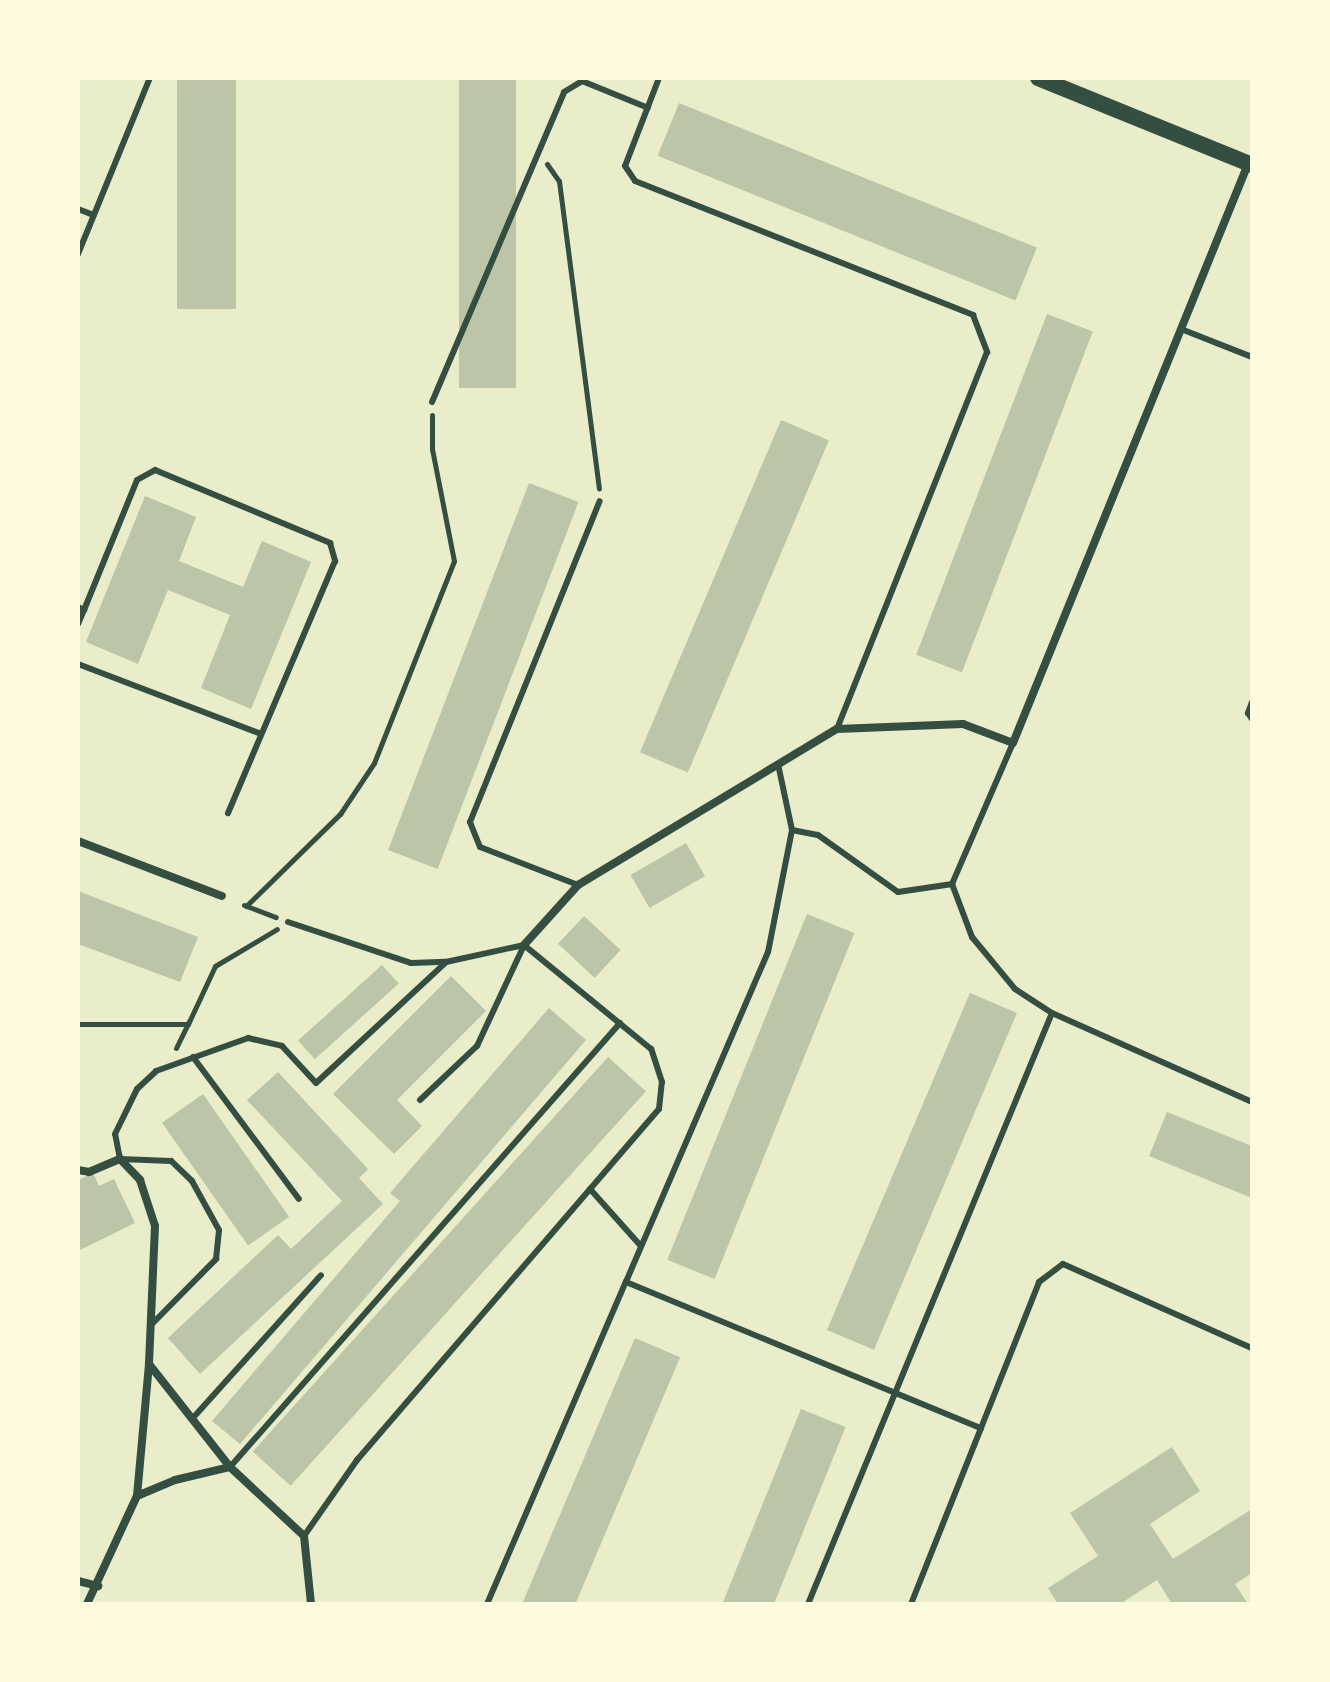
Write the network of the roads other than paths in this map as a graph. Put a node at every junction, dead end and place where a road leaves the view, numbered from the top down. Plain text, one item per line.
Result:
1 (150, 78) edge
2 (659, 78) edge
3 (1038, 78) edge
4 (648, 108) junction
5 (1250, 164) edge
6 (78, 209) edge
7 (94, 215) junction
8 (78, 254) edge
9 (1181, 329) junction
10 (1252, 357) edge
11 (432, 402) road end
12 (600, 501) road end
13 (81, 608) edge
14 (78, 624) edge
15 (78, 664) edge
16 (1252, 702) edge
17 (1252, 719) edge
18 (837, 729) junction
19 (261, 734) junction
20 (1013, 743) junction
21 (778, 764) junction
22 (228, 813) dead end
23 (792, 830) junction
24 (78, 841) edge
25 (952, 884) junction
26 (578, 885) junction
27 (222, 896) road end
28 (288, 922) road end
29 (524, 945) junction
30 (446, 962) junction
31 (1052, 1013) junction
32 (620, 1023) junction
33 (193, 1057) junction
34 (420, 1100) dead end
35 (1252, 1102) edge
36 (120, 1159) junction
37 (78, 1170) edge
38 (590, 1189) junction
39 (299, 1199) dead end
40 (641, 1246) junction
41 (321, 1275) dead end
42 (626, 1282) junction
43 (149, 1328) junction
44 (1252, 1348) edge
45 (149, 1364) junction
46 (894, 1392) junction
47 (192, 1419) junction
48 (981, 1428) junction
49 (230, 1467) junction
50 (137, 1496) junction
51 (304, 1536) junction
52 (78, 1581) edge
53 (98, 1586) junction
54 (87, 1604) edge
55 (311, 1604) edge
56 (487, 1604) edge
57 (808, 1604) edge
58 (911, 1604) edge

1 - 7 lane
2 - 4 lane
3 - 5 main road
4 - 11 lane
4 - 18 lane
5 - 9 street
6 - 7 lane
7 - 8 lane
9 - 10 lane
9 - 20 street
12 - 26 lane
13 - 14 lane
13 - 19 lane
15 - 19 lane
16 - 17 lane
18 - 20 street
18 - 21 street
19 - 22 lane
20 - 25 lane
21 - 23 lane
21 - 26 street
23 - 25 lane
23 - 40 lane
24 - 27 street
25 - 31 lane
26 - 29 street
28 - 30 lane
29 - 30 lane
29 - 32 lane
29 - 34 lane
30 - 33 lane
31 - 35 lane
31 - 46 lane
32 - 38 lane
32 - 49 lane
33 - 36 lane
33 - 39 lane
36 - 37 street
36 - 43 street
36 - 43 lane
38 - 40 lane
38 - 51 lane
40 - 42 lane
41 - 47 lane
42 - 46 lane
42 - 56 lane
43 - 45 street
44 - 48 lane
45 - 47 street
45 - 50 street
46 - 48 lane
46 - 57 lane
47 - 49 street
48 - 58 lane
49 - 50 street
49 - 51 street
50 - 53 street
51 - 55 street
52 - 53 street
53 - 54 street

